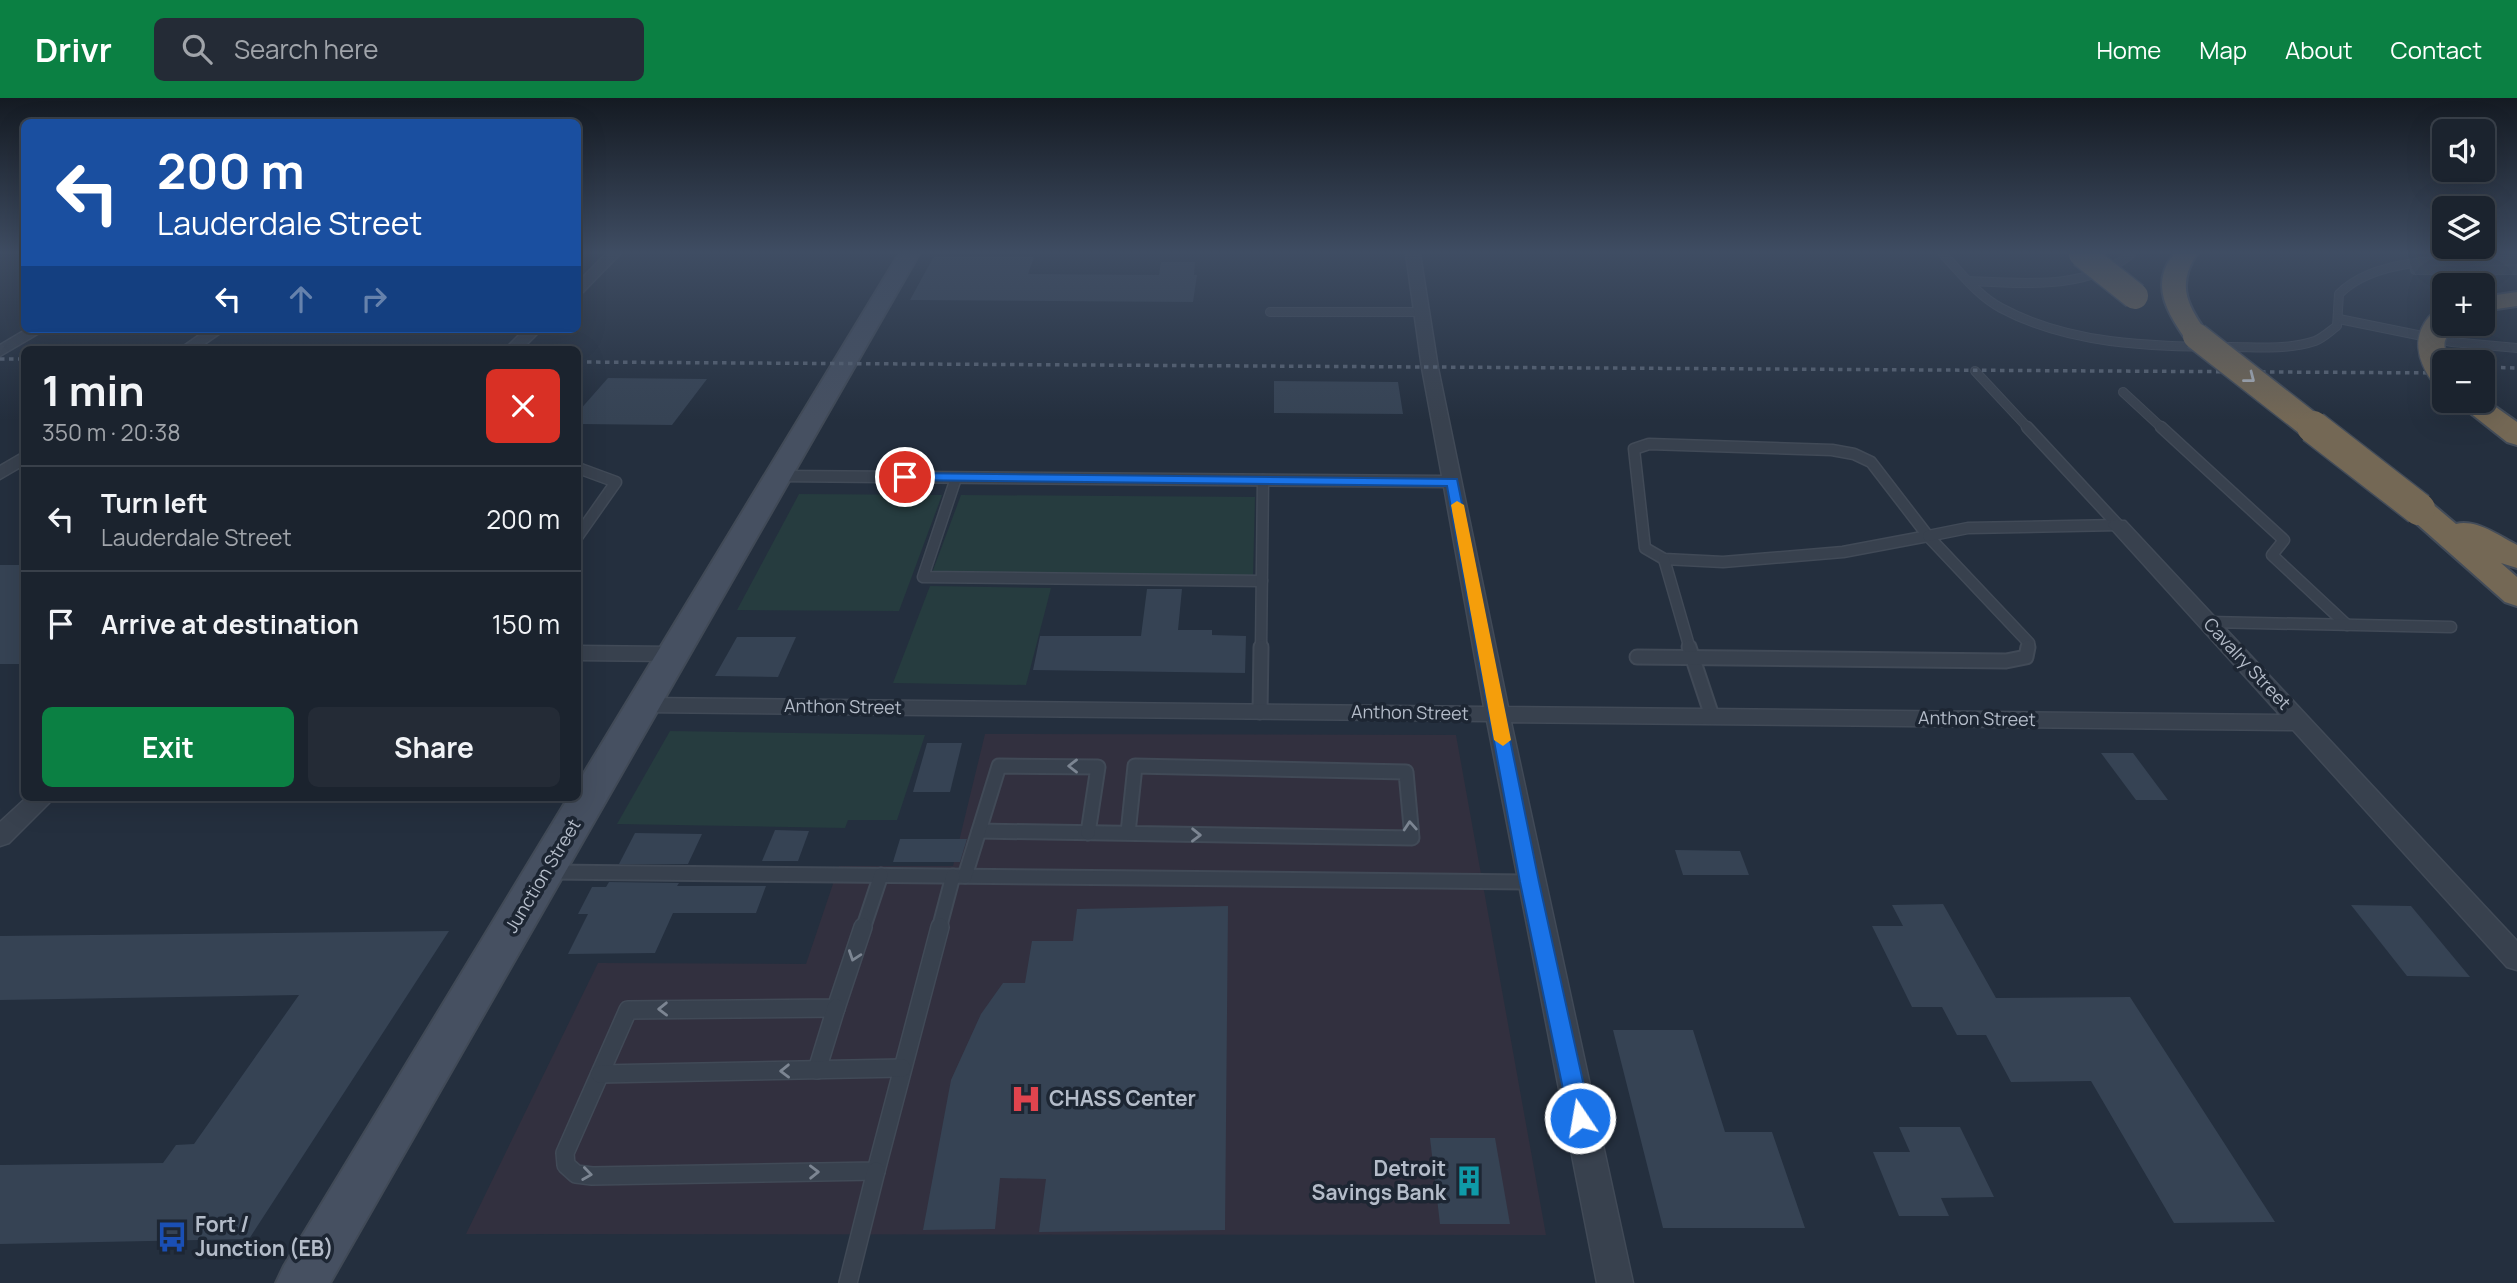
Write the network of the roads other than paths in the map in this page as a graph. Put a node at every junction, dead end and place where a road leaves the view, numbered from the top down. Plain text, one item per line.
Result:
1 (876, 309) edge
2 (2005, 309) edge
3 (2154, 309) edge
4 (2180, 309) edge
5 (2337, 309) edge
6 (1270, 312) dead end
7 (1420, 312) joint
8 (2339, 319) junction
9 (31, 333) edge
10 (212, 333) edge
11 (530, 333) edge
12 (2432, 333) edge
13 (2196, 336) junction
14 (192, 346) edge
15 (516, 346) edge
16 (2517, 348) edge
17 (0, 351) edge
18 (2432, 355) edge
19 (1975, 371) dead end
20 (2123, 392) dead end
21 (2485, 413) edge
22 (2517, 436) edge
23 (21, 459) edge
24 (581, 469) edge
25 (0, 474) edge
26 (778, 476) junction
27 (956, 478) junction
28 (1263, 480) junction
29 (1453, 482) junction
30 (2419, 509) junction
31 (2118, 525) junction
32 (581, 532) edge
33 (1927, 534) junction
34 (2517, 558) edge
35 (1664, 559) junction
36 (1262, 581) junction
37 (2517, 596) edge
38 (2209, 622) junction
39 (2347, 625) junction
40 (2451, 627) dead end
41 (581, 653) edge
42 (672, 654) junction
43 (1637, 657) dead end
44 (1692, 657) junction
45 (644, 705) junction
46 (1260, 712) junction
47 (1498, 714) junction
48 (1712, 716) junction
49 (2302, 723) junction
50 (38, 801) edge
51 (979, 831) junction
52 (1088, 833) junction
53 (1128, 833) junction
54 (0, 837) edge
55 (545, 872) junction
56 (881, 875) junction
57 (959, 876) junction
58 (1530, 882) junction
59 (2517, 959) edge
60 (836, 1007) junction
61 (902, 1069) junction
62 (817, 1070) junction
63 (600, 1074) junction
64 (876, 1171) junction
65 (302, 1283) edge
66 (848, 1283) edge
67 (1615, 1283) edge

1 - 26 street, Junction Street
2 - 8 lane
3 - 13 highway, bridge
4 - 13 highway
5 - 8 lane
6 - 7 lane
7 - 29 street
8 - 16 lane
9 - 17 street
10 - 14 street
11 - 15 street
12 - 18 highway, bridge
13 -> 30 highway, bridge
19 - 31 lane, Cavalry Street
20 - 39 lane
21 - 22 highway
23 - 25 street
24 - 32 lane
26 - 27 street
26 - 42 street, Junction Street
27 - 28 street
27 - 36 lane
28 - 29 street
28 - 36 lane
29 - 47 street
30 - 34 highway
30 - 37 highway
31 - 33 lane
31 - 38 street, Cavalry Street
33 - 35 lane
33 - 35 lane
33 - 44 lane
35 - 44 lane
36 - 46 lane
38 - 39 lane
38 - 49 street, Cavalry Street
39 - 40 lane
41 - 42 street
42 - 45 street, Junction Street
43 - 44 lane
44 - 48 lane
45 - 46 street, Anthon Street
45 - 55 street, Junction Street
46 - 47 street, Anthon Street
47 - 48 street, Anthon Street
47 - 58 street
48 - 49 street, Anthon Street
49 - 59 street, Cavalry Street
50 - 54 street
51 - 52 lane
52 -> 51 lane
51 - 57 lane
52 - 53 lane
53 -> 53 lane
55 - 56 lane
55 - 65 street, Junction Street
56 - 57 lane
56 -> 60 lane
57 - 58 lane
57 - 61 lane
58 - 67 street
60 - 62 lane
60 -> 63 lane
61 - 62 lane
61 - 64 lane
62 -> 63 lane
63 -> 64 lane
64 - 66 lane

